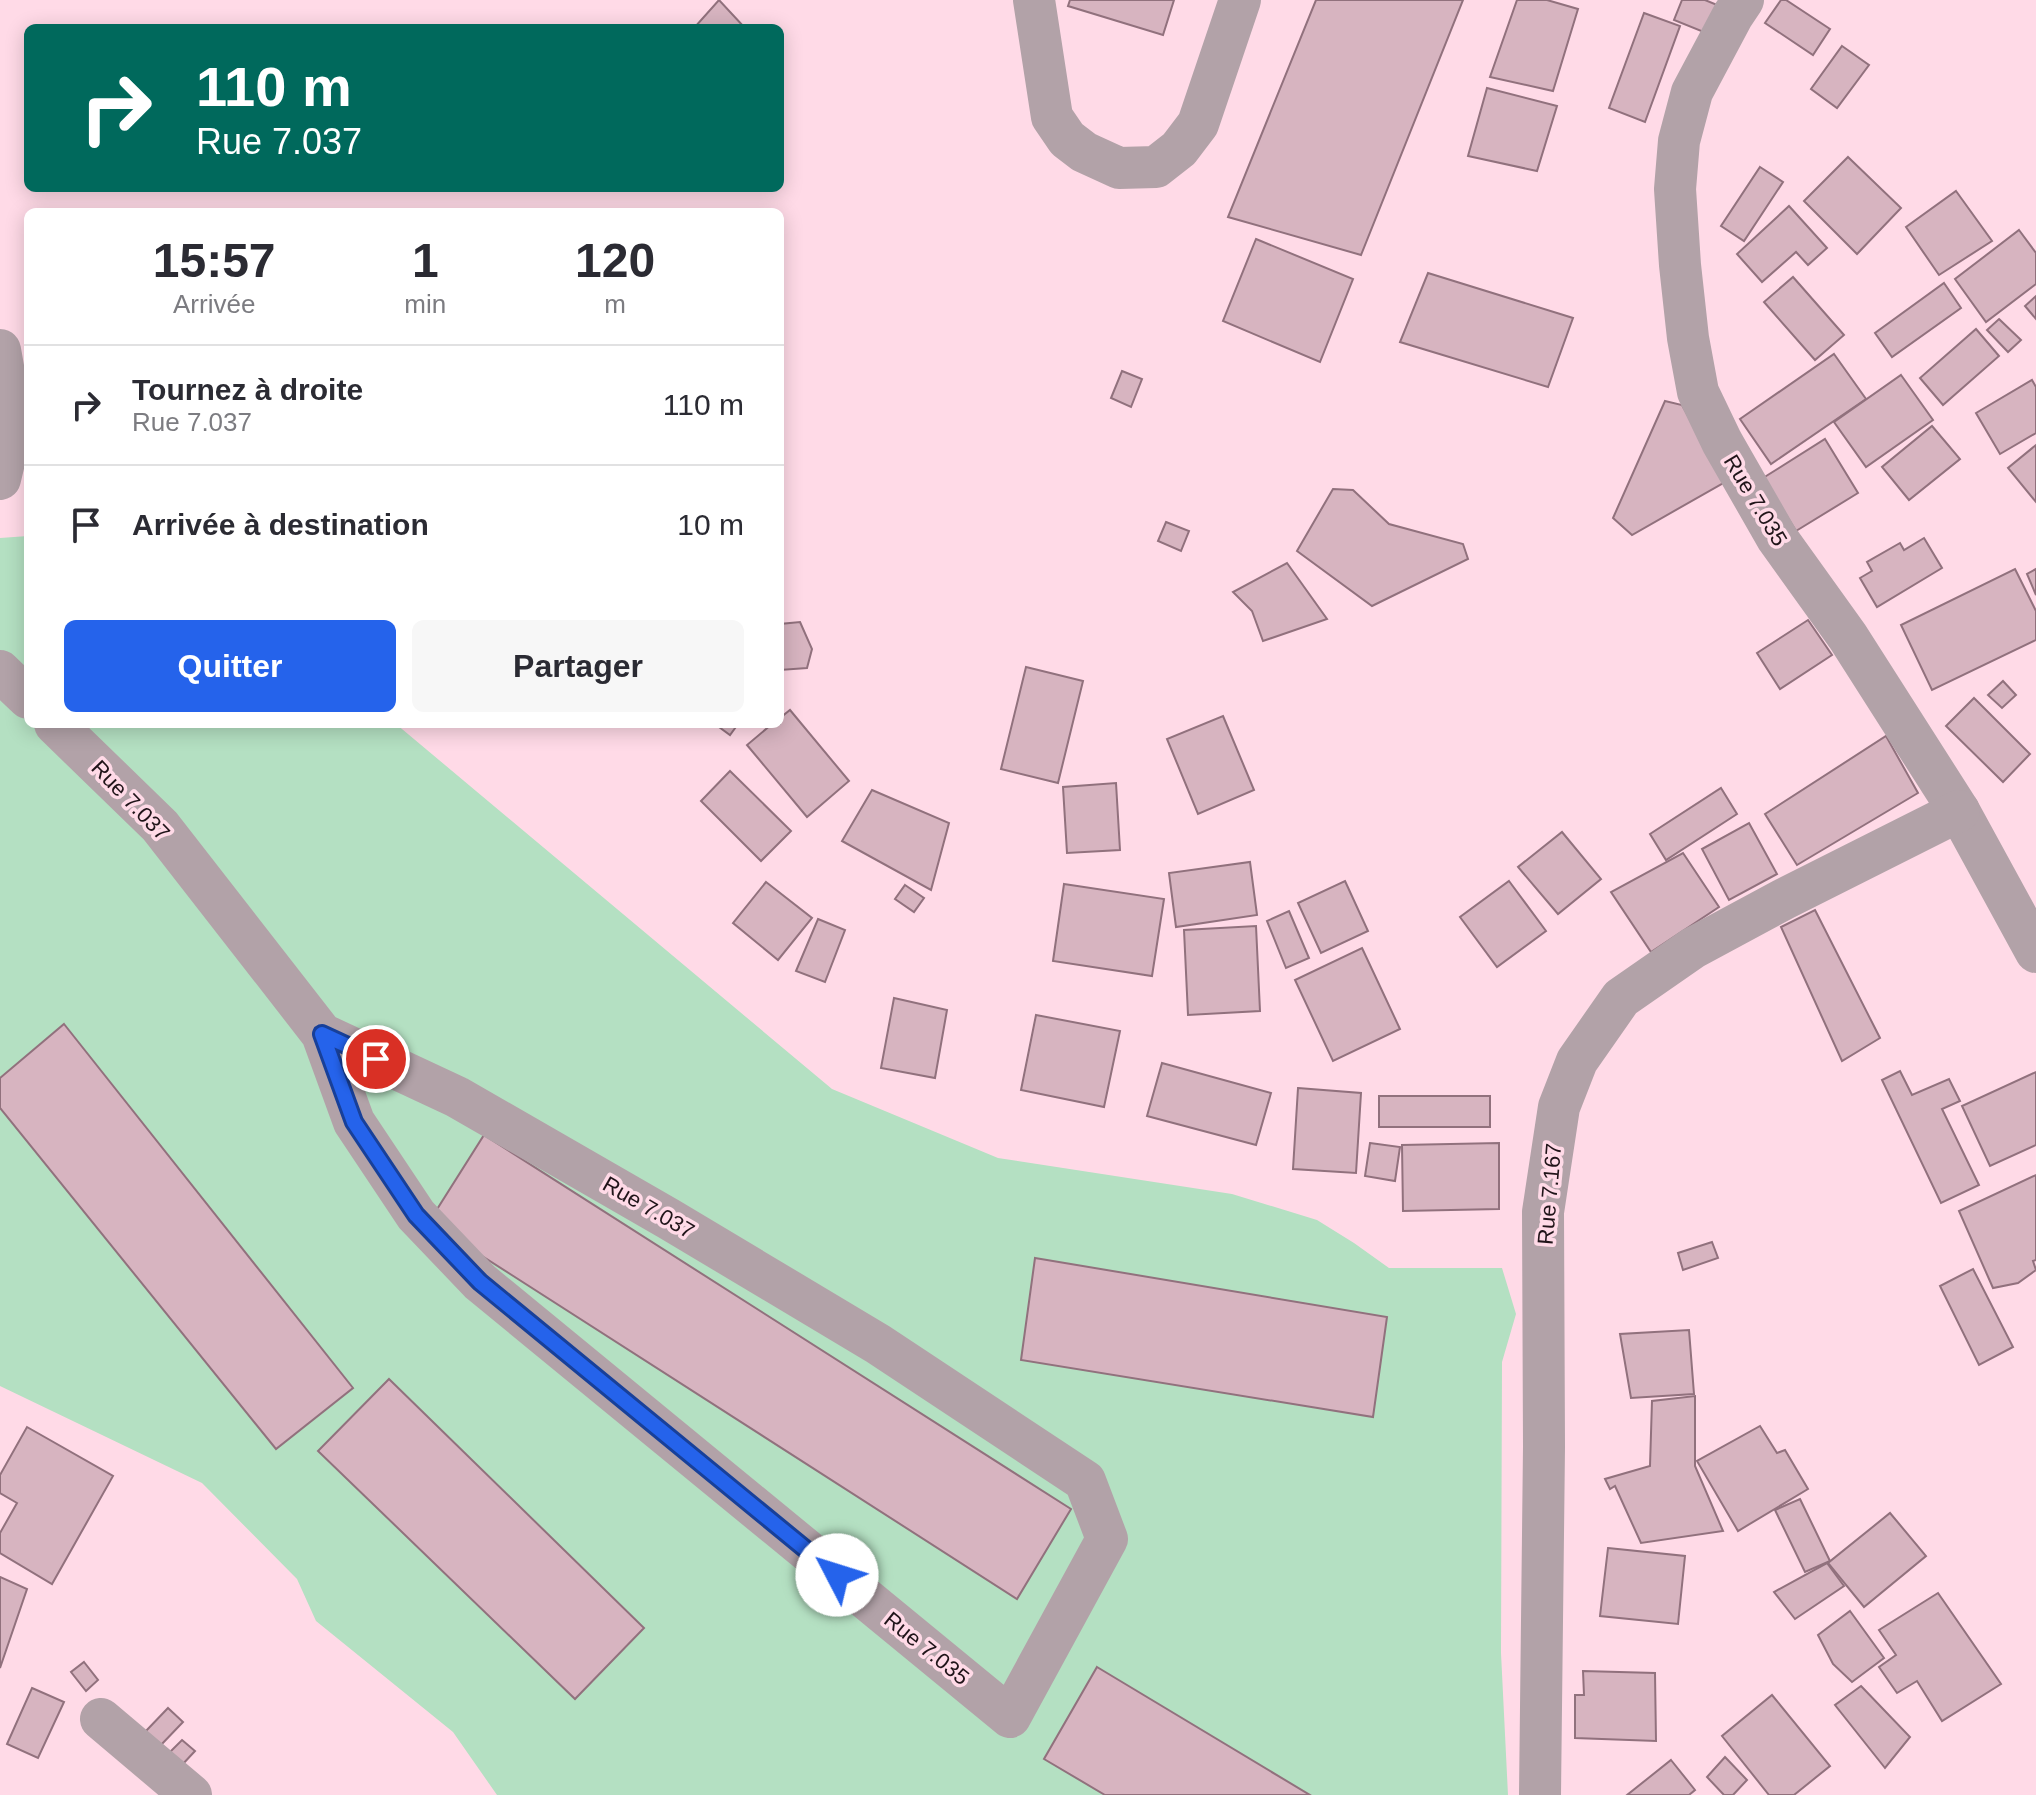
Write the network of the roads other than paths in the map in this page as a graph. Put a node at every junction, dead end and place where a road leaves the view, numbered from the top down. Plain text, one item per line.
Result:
1 (1034, 0) edge
2 (1240, 0) edge
3 (1743, 0) edge
4 (0, 350) edge
5 (0, 479) edge
6 (0, 486) edge
7 (24, 490) edge
8 (0, 671) edge
9 (24, 694) edge
10 (59, 728) edge
11 (1959, 811) junction
12 (2036, 952) edge
13 (322, 1034) junction
14 (1010, 1717) joint
15 (101, 1719) dead end
16 (191, 1795) edge
17 (1540, 1795) edge

1 - 2 street
3 - 11 street, Rue 7.035
4 - 5 street
6 - 7 street
8 - 9 street
10 - 13 street, Rue 7.037
11 - 12 street, Rue 7.035
11 - 17 street, Rue 7.167
13 - 14 street, Rue 7.035
13 - 14 street, Rue 7.037
15 - 16 street

